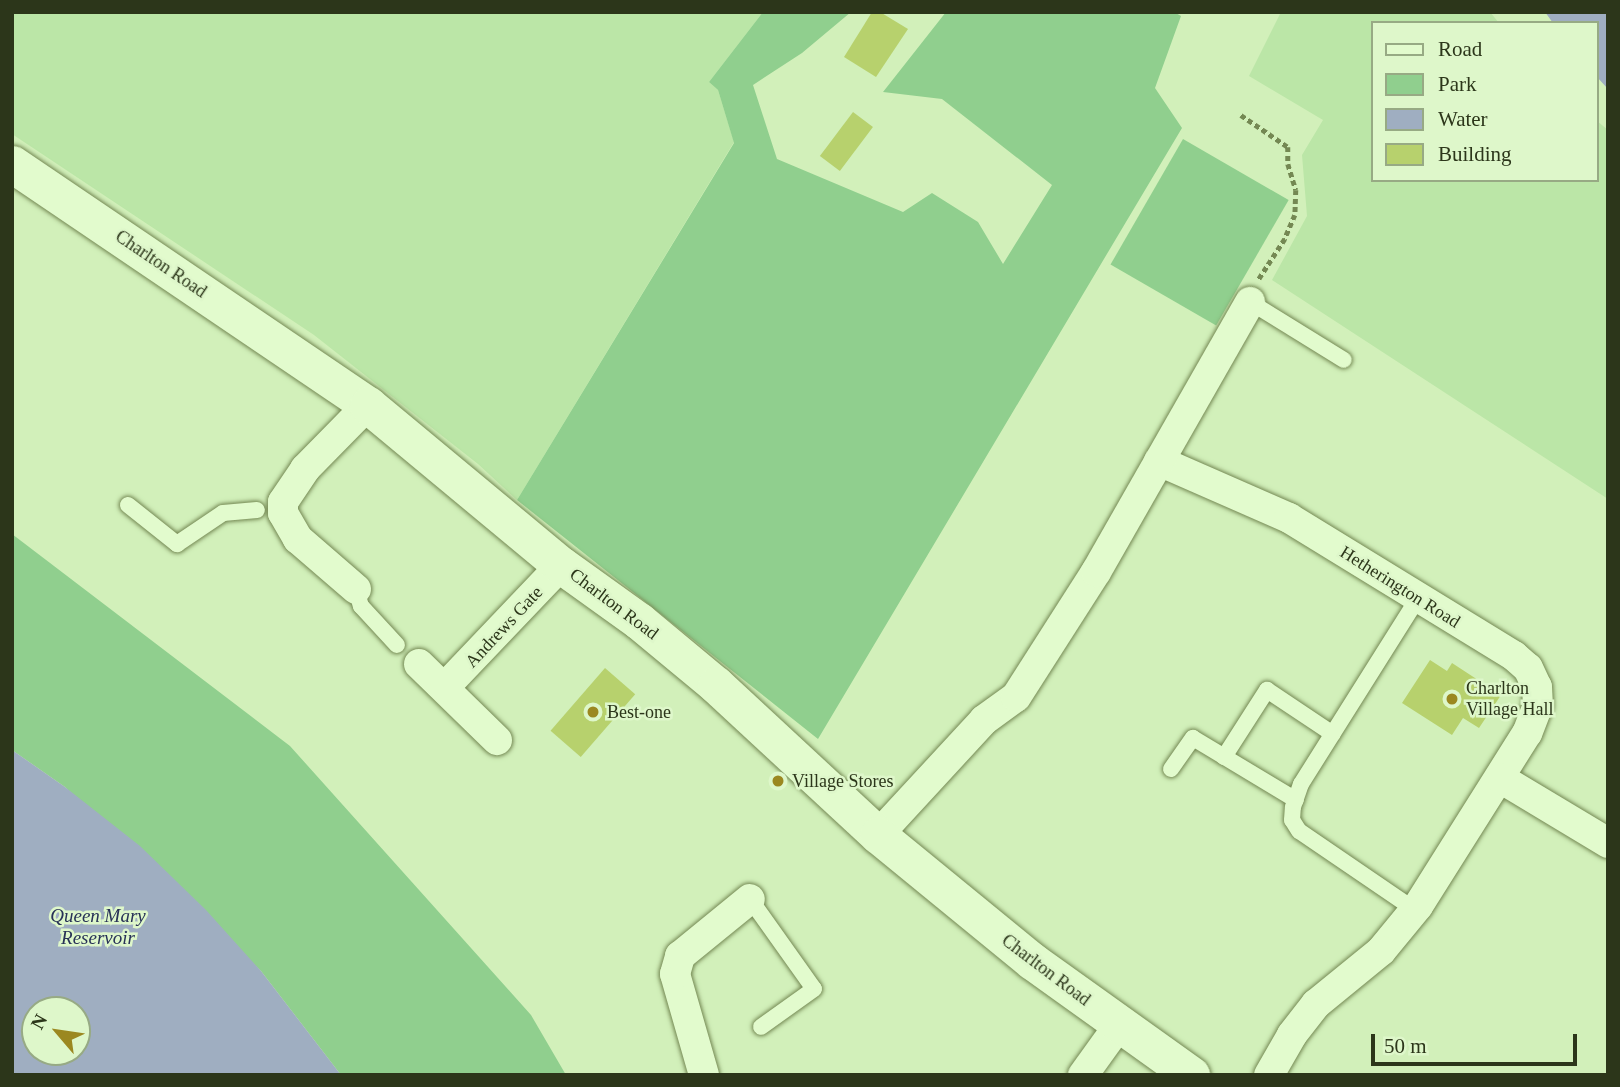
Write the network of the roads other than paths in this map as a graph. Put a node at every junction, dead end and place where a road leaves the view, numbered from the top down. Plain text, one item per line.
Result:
1 (12, 164) edge
2 (1250, 302) joint
3 (1345, 360) dead end
4 (368, 405) junction
5 (1159, 461) junction
6 (128, 505) dead end
7 (270, 512) junction
8 (561, 565) junction
9 (356, 589) joint
10 (1418, 598) junction
11 (408, 654) joint
12 (445, 687) junction
13 (1333, 734) junction
14 (497, 740) dead end
15 (1224, 757) junction
16 (1171, 769) dead end
17 (1500, 778) junction
18 (1296, 800) junction
19 (878, 835) junction
20 (1608, 843) edge
21 (750, 899) joint
22 (1415, 910) junction
23 (1119, 1024) junction
24 (761, 1027) dead end
25 (704, 1075) edge
26 (1083, 1075) edge
27 (1191, 1075) edge
28 (1269, 1075) edge

1 - 4 street, Charlton Road
2 - 3 lane
2 - 5 street
4 - 7 street
4 - 8 street, Charlton Road
5 - 10 street, Hetherington Road
5 - 19 street
6 - 7 lane
7 - 9 street
8 - 12 street, Andrews Gate
8 - 19 street, Charlton Road
9 - 11 lane
10 - 13 lane
10 - 17 street, Hetherington Road
11 - 12 street
12 - 14 street
13 - 15 lane
13 - 18 lane
15 - 16 lane
15 - 18 lane
17 - 20 street
17 - 22 street, Hetherington Road
18 - 22 lane
19 - 23 street, Charlton Road
21 - 24 lane
21 - 25 street
22 - 28 street, Hetherington Road
23 - 26 street
23 - 27 street, Charlton Road

